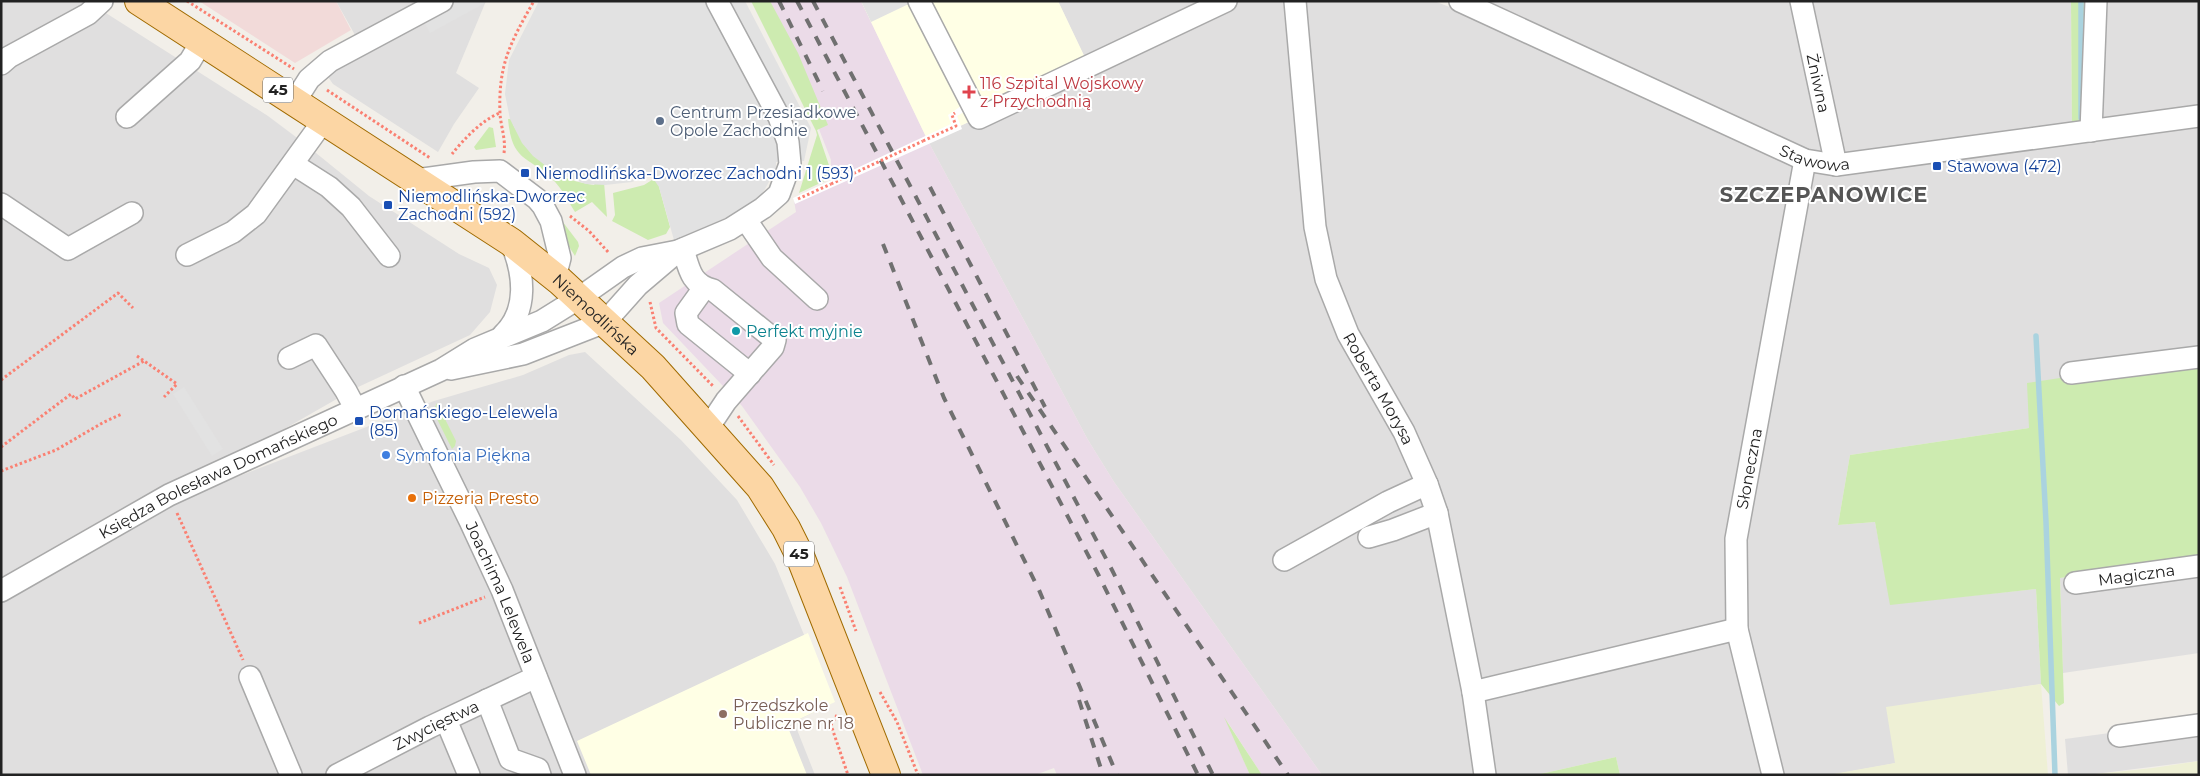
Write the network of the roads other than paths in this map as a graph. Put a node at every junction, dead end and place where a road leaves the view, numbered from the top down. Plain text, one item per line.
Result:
1 (102, 1) edge
2 (139, 1) edge
3 (442, 1) edge
4 (718, 1) edge
5 (919, 1) edge
6 (1226, 1) edge
7 (1295, 1) edge
8 (1460, 1) edge
9 (1801, 1) edge
10 (2096, 1) edge
11 (202, 41) junction
12 (1, 64) edge
13 (295, 101) junction
14 (2199, 116) edge
15 (127, 117) dead end
16 (324, 120) junction
17 (2091, 131) junction
18 (1804, 160) junction
19 (292, 164) junction
20 (1836, 165) junction
21 (416, 180) junction
22 (1, 204) edge
23 (132, 213) dead end
24 (746, 220) junction
25 (511, 242) junction
26 (680, 250) junction
27 (187, 255) dead end
28 (389, 256) dead end
29 (555, 277) junction
30 (704, 288) junction
31 (579, 298) junction
32 (817, 298) dead end
33 (605, 322) junction
34 (503, 335) junction
35 (2199, 357) edge
36 (289, 358) dead end
37 (441, 370) junction
38 (2071, 373) dead end
39 (750, 374) junction
40 (404, 386) junction
41 (355, 408) junction
42 (708, 428) junction
43 (1427, 484) junction
44 (1437, 513) junction
45 (1369, 537) dead end
46 (1284, 560) dead end
47 (2199, 566) edge
48 (2075, 583) dead end
49 (1, 591) edge
50 (1737, 629) junction
51 (250, 677) road end
52 (536, 677) junction
53 (1473, 692) junction
54 (487, 700) junction
55 (446, 720) junction
56 (2199, 725) edge
57 (2119, 736) dead end
58 (291, 775) edge
59 (337, 775) edge
60 (469, 775) edge
61 (540, 775) edge
62 (576, 775) edge
63 (886, 775) edge
64 (1485, 775) edge
65 (1773, 775) edge

1 - 12 street
2 - 11 main road, Niemodlińska / 45
3 - 13 street
4 - 24 street
5 - 6 street
7 - 43 street, Roberta Morysa
8 - 18 street, Stawowa
9 - 20 street, Żniwna
10 - 17 street
11 - 13 main road, Niemodlińska / 45
11 - 15 street
13 - 16 main road, Niemodlińska / 45
14 - 17 street, Stawowa
16 - 19 street
16 - 21 main road, Niemodlińska / 45
17 - 20 street, Stawowa
18 - 20 street, Stawowa
18 - 50 street, Słoneczna
19 - 27 street
19 - 28 street
21 - 25 main road, Niemodlińska / 45
21 - 29 street
22 - 23 street
24 - 26 street
24 - 32 street
25 - 29 main road, Niemodlińska / 45
25 - 34 street, Księdza Bolesława Domańskiego
26 - 30 street
26 - 31 street, Księdza Bolesława Domańskiego
26 - 33 street
29 - 31 main road, Niemodlińska / 45
30 - 39 street
30 - 39 street
31 - 33 main road, Niemodlińska / 45
31 - 34 street, Księdza Bolesława Domańskiego
33 - 37 street, Księdza Bolesława Domańskiego
33 - 42 main road, Niemodlińska / 45
34 - 37 street, Księdza Bolesława Domańskiego
35 - 38 street
36 - 41 street
37 - 40 street, Księdza Bolesława Domańskiego
39 - 42 street
40 - 41 street, Księdza Bolesława Domańskiego
40 - 52 street, Joachima Lelewela
41 - 49 street, Księdza Bolesława Domańskiego
42 - 63 main road, Niemodlińska / 45
43 - 44 street, Roberta Morysa
43 - 46 street
44 - 45 street
44 - 53 street, Roberta Morysa
47 - 48 street, Magiczna
50 - 53 street
50 - 65 street, Słoneczna
51 - 58 street
52 - 54 street, Zwycięstwa
52 - 62 street, Joachima Lelewela
53 - 64 street, Roberta Morysa
54 - 55 street, Zwycięstwa
54 - 61 street
55 - 59 street, Zwycięstwa
55 - 60 street
56 - 57 street

